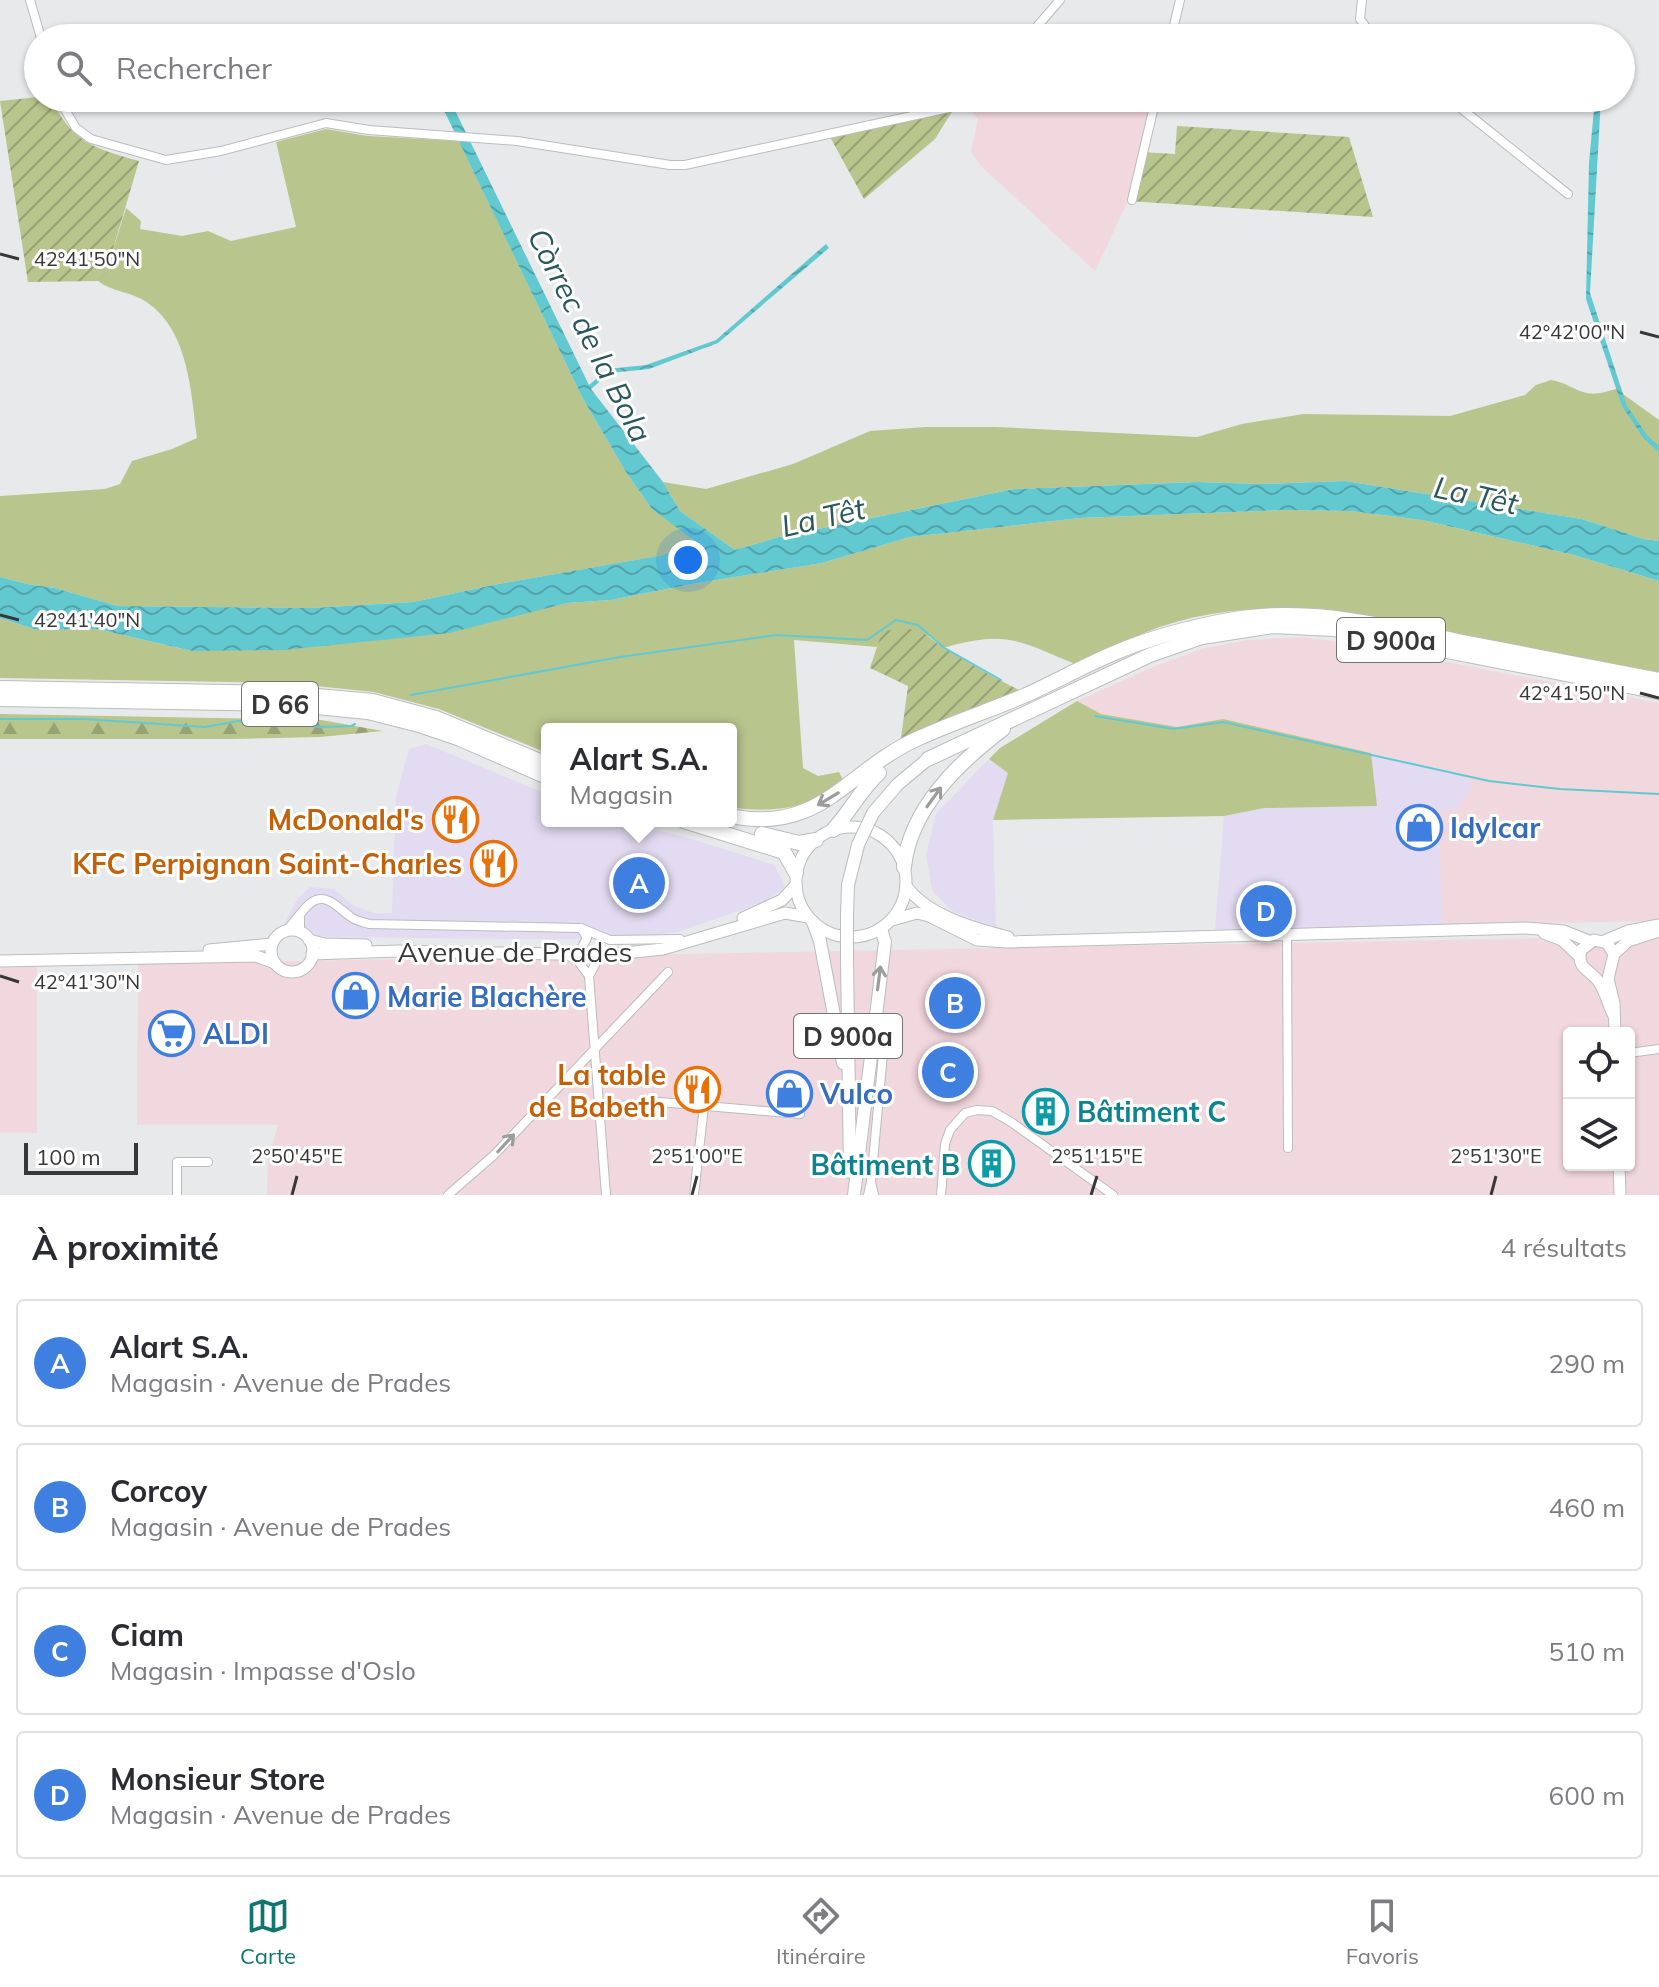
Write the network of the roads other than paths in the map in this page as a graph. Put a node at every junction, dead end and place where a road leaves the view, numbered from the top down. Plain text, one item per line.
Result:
1 (30, 0) edge
2 (1060, 0) edge
3 (1180, 0) edge
4 (1362, 0) edge
5 (37, 24) edge
6 (1039, 24) edge
7 (1174, 24) edge
8 (1364, 24) edge
9 (66, 112) edge
10 (930, 112) edge
11 (1153, 112) edge
12 (1466, 112) edge
13 (1568, 194) dead end
14 (1132, 200) dead end
15 (1214, 623) junction
16 (1162, 635) junction
17 (1126, 667) junction
18 (1659, 680) edge
19 (0, 688) edge
20 (1659, 692) edge
21 (0, 699) edge
22 (928, 759) junction
23 (541, 762) edge
24 (541, 774) edge
25 (737, 823) edge
26 (733, 827) edge
27 (737, 827) edge
28 (833, 830) junction
29 (816, 840) junction
30 (904, 867) junction
31 (796, 879) junction
32 (906, 886) junction
33 (300, 918) junction
34 (810, 920) junction
35 (892, 920) junction
36 (581, 928) junction
37 (1659, 928) edge
38 (881, 929) junction
39 (286, 931) junction
40 (1483, 931) junction
41 (1287, 935) junction
42 (304, 936) junction
43 (680, 939) junction
44 (1028, 940) junction
45 (1589, 941) junction
46 (1604, 941) junction
47 (272, 944) junction
48 (581, 949) junction
49 (312, 954) junction
50 (1614, 954) junction
51 (606, 955) junction
52 (569, 956) junction
53 (1579, 956) junction
54 (132, 957) junction
55 (0, 961) edge
56 (275, 963) junction
57 (1610, 969) junction
58 (668, 972) dead end
59 (1590, 974) junction
60 (589, 976) junction
61 (1613, 1014) junction
62 (618, 1023) junction
63 (593, 1026) junction
64 (1614, 1027) edge
65 (593, 1048) junction
66 (1659, 1049) edge
67 (1635, 1052) edge
68 (883, 1054) dead end
69 (704, 1106) junction
70 (599, 1108) junction
71 (849, 1113) junction
72 (800, 1114) dead end
73 (1288, 1148) dead end
74 (208, 1162) dead end
75 (1619, 1171) edge
76 (177, 1195) edge
77 (448, 1195) edge
78 (606, 1195) edge
79 (694, 1195) edge
80 (852, 1195) edge
81 (871, 1195) edge
82 (941, 1195) edge
83 (1113, 1195) edge
84 (1620, 1195) edge

1 - 5 street
2 - 6 street
3 - 7 street
4 - 8 street
9 - 10 street
11 - 14 street
12 - 13 street
15 - 16 highway
15 - 18 highway, D 900a
15 - 22 highway, D 900a
16 -> 25 highway
16 - 28 highway
17 - 20 highway, D 900a
17 - 22 highway, D 900a
30 -> 17 highway
19 - 23 highway, D 66
21 - 24 highway, D 66
22 - 71 main road, D 900a, bridge
26 - 31 highway
27 - 29 highway
28 - 29 main road
28 - 30 main road
29 - 31 main road
30 - 32 main road
31 - 34 main road
31 - 43 main road, Avenue de Prades
32 - 35 main road
32 - 44 main road
33 - 36 street
33 - 39 street
33 - 42 street
34 - 38 main road
34 - 51 main road, Avenue de Prades
34 - 71 main road
35 - 38 main road
35 - 44 main road
36 - 43 street
36 - 48 street
37 - 46 main road
37 - 50 main road
80 -> 38 main road
39 - 42 main road
39 - 47 main road
40 - 41 main road
40 - 45 main road
40 - 53 main road
41 - 44 main road
41 - 73 street
42 - 48 main road, Avenue de Prades
42 - 49 main road
43 - 48 main road, Avenue de Prades
45 - 46 main road
45 - 53 main road
46 - 50 main road
47 - 54 main road
47 - 56 main road
49 - 52 main road, Avenue de Prades
49 - 56 main road
50 - 57 main road
51 - 52 main road, Avenue de Prades
51 - 60 street
52 - 60 street
53 - 59 main road
54 - 55 main road
54 - 56 main road
57 - 59 main road
57 - 61 main road
58 - 62 street
59 - 61 main road
60 - 63 street
61 - 64 main road
62 - 63 street
62 - 65 street
63 - 65 street
65 - 70 street
77 -> 65 street
66 - 67 street
68 - 81 street
69 - 70 street
69 - 72 street
69 - 79 street
70 - 78 street
71 - 80 main road, D 900a
74 - 76 street
75 - 84 main road
82 - 83 street

